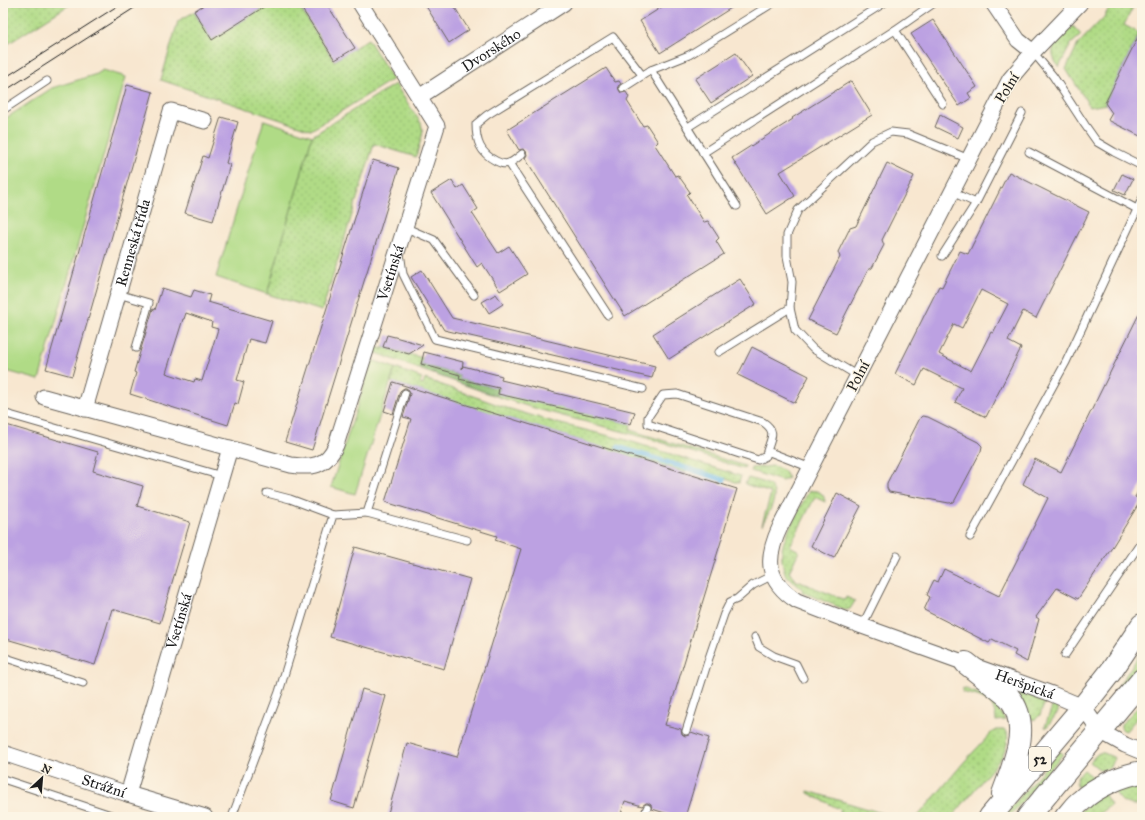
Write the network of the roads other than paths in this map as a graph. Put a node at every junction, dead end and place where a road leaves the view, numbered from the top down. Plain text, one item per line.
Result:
1 (360, 3) edge
2 (564, 3) edge
3 (773, 3) edge
4 (884, 3) edge
5 (934, 3) edge
6 (993, 3) edge
7 (1080, 3) edge
8 (895, 30) junction
9 (1033, 52) junction
10 (651, 70) junction
11 (642, 75) junction
12 (47, 81) dead end
13 (623, 88) dead end
14 (419, 97) junction
15 (943, 104) dead end
16 (3, 110) edge
17 (1022, 113) dead end
18 (205, 121) dead end
19 (688, 127) junction
20 (703, 152) junction
21 (1029, 152) dead end
22 (522, 154) dead end
23 (969, 159) junction
24 (509, 163) junction
25 (1142, 166) edge
26 (952, 192) junction
27 (1142, 199) edge
28 (976, 203) junction
29 (737, 206) dead end
30 (1137, 209) junction
31 (404, 227) junction
32 (395, 256) junction
33 (942, 256) dead end
34 (118, 294) junction
35 (474, 295) dead end
36 (790, 308) junction
37 (608, 315) dead end
38 (136, 348) dead end
39 (719, 352) dead end
40 (858, 376) junction
41 (643, 389) dead end
42 (405, 393) dead end
43 (44, 396) dead end
44 (85, 409) junction
45 (3, 413) edge
46 (230, 448) junction
47 (767, 452) junction
48 (811, 468) junction
49 (222, 476) junction
50 (267, 493) dead end
51 (367, 513) junction
52 (333, 515) junction
53 (970, 537) dead end
54 (467, 540) dead end
55 (1142, 541) edge
56 (897, 556) dead end
57 (773, 575) junction
58 (1142, 625) edge
59 (862, 626) junction
60 (755, 637) dead end
61 (1065, 655) dead end
62 (3, 657) edge
63 (966, 663) junction
64 (803, 678) dead end
65 (1142, 680) edge
66 (83, 683) dead end
67 (1083, 708) junction
68 (686, 731) dead end
69 (1100, 731) junction
70 (1142, 752) edge
71 (3, 753) edge
72 (1142, 772) edge
73 (3, 779) edge
74 (128, 794) junction
75 (647, 808) dead end
76 (994, 813) edge
77 (117, 817) edge
78 (205, 817) edge
79 (232, 817) edge
80 (644, 817) edge
81 (1028, 817) edge
82 (1066, 817) edge

1 - 14 street, Vsetínská
2 - 14 street, Dvorského
3 - 10 lane
4 - 19 lane
5 - 8 lane
6 - 9 street
7 - 9 street, Polní
8 - 15 lane
8 - 20 lane
9 - 23 street, Polní
9 - 25 lane
10 - 11 lane
10 - 19 lane
11 - 13 lane
11 - 24 lane
12 - 16 lane
14 - 31 street, Vsetínská
17 - 28 lane
18 - 34 street, Renneská třída
19 - 20 lane
20 - 29 lane
21 - 30 lane
22 - 24 lane
23 - 26 street, Polní
23 - 36 lane
24 - 37 lane
26 - 28 lane
26 - 40 street, Polní
27 - 30 lane
28 - 33 lane
30 - 53 lane
31 - 32 street, Vsetínská
31 - 35 lane
32 - 41 lane
32 - 46 street, Vsetínská
34 - 38 lane
34 - 44 street, Renneská třída
36 - 39 lane
36 - 40 lane
40 - 48 street, Polní
42 - 51 lane
43 - 44 street, Vsetínská
44 - 46 street, Vsetínská
45 - 49 lane
46 - 49 street, Vsetínská
47 - 47 lane
47 - 48 lane
48 - 57 street, Polní
49 - 74 street, Vsetínská
50 - 52 lane
51 - 52 lane
51 - 54 lane
52 - 79 lane
55 - 61 lane
56 - 59 lane
57 - 59 street, Polní
57 - 68 lane
58 - 67 main road, 52
59 - 63 street, Polní
60 - 64 lane
62 - 66 lane
63 - 67 street, Heršpická
63 - 76 main road
65 - 69 main road, 52
67 - 69 street, Heršpická
67 - 76 main road, 52
69 - 70 street
69 - 81 main road, 52
71 - 74 street, Strážní
72 - 82 main road
73 - 77 lane
74 - 78 street, Strážní
75 - 80 lane

